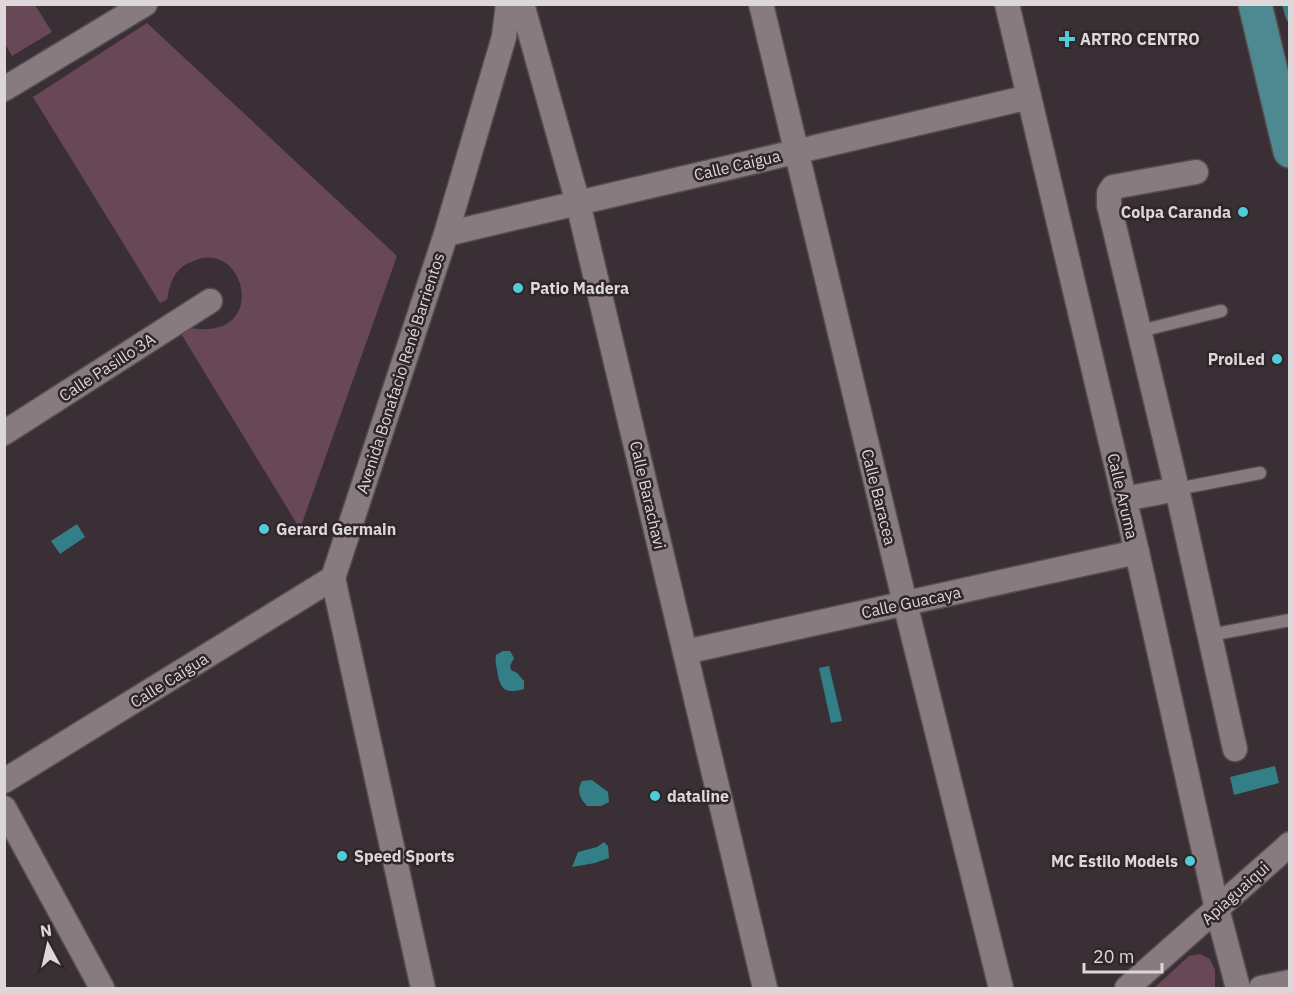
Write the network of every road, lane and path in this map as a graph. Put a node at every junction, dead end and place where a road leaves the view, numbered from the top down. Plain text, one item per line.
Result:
1 (145, 4) edge
2 (508, 4) edge
3 (522, 4) edge
4 (762, 4) edge
5 (1007, 4) edge
6 (1255, 4) edge
7 (4, 89) edge
8 (1029, 97) junction
9 (1290, 151) edge
10 (796, 152) junction
11 (1196, 172) dead end
12 (578, 203) junction
13 (446, 234) junction
14 (210, 301) dead end
15 (1221, 311) dead end
16 (1140, 330) junction
17 (4, 433) edge
18 (1260, 472) dead end
19 (1178, 489) junction
20 (1124, 499) junction
21 (1137, 552) junction
22 (333, 578) junction
23 (905, 603) junction
24 (1290, 620) edge
25 (1210, 636) junction
26 (685, 652) junction
27 (1235, 749) dead end
28 (4, 781) edge
29 (4, 808) edge
30 (1290, 844) edge
31 (1217, 909) junction
32 (1290, 982) edge
33 (102, 988) edge
34 (423, 988) edge
35 (765, 988) edge
36 (1001, 988) edge
37 (1127, 988) edge
38 (1238, 988) edge
39 (1261, 988) edge

1 - 7 street
2 - 13 street, Avenida Bonafacio René Barrientos
3 - 12 street, Calle Barachavi
4 - 10 street, Calle Baracea
5 - 8 street, Calle Aruma
6 - 9 main road
8 - 10 street, Calle Caigua
8 - 20 street, Calle Aruma
10 - 12 street, Calle Caigua
10 - 23 street, Calle Baracea
11 - 16 street
12 - 13 street, Calle Caigua
12 - 26 street, Calle Barachavi
13 - 22 street, Avenida Bonafacio René Barrientos
14 - 17 street, Calle Pasillo 3A
15 - 16 lane
16 - 19 street
18 - 19 lane
19 - 20 street
19 - 25 street
20 - 21 street, Calle Aruma
21 - 23 street, Calle Guacaya
21 - 31 street, Calle Aruma
22 - 28 street, Calle Caigua
22 - 34 street
23 - 26 street, Calle Guacaya
23 - 36 street, Calle Baracea
24 - 25 lane
25 - 27 street
26 - 35 street, Calle Barachavi
29 - 33 street
30 - 31 street, Apiaguaiqui
31 - 37 street, Apiaguaiqui
31 - 38 street, Calle Aruma
32 - 39 street

